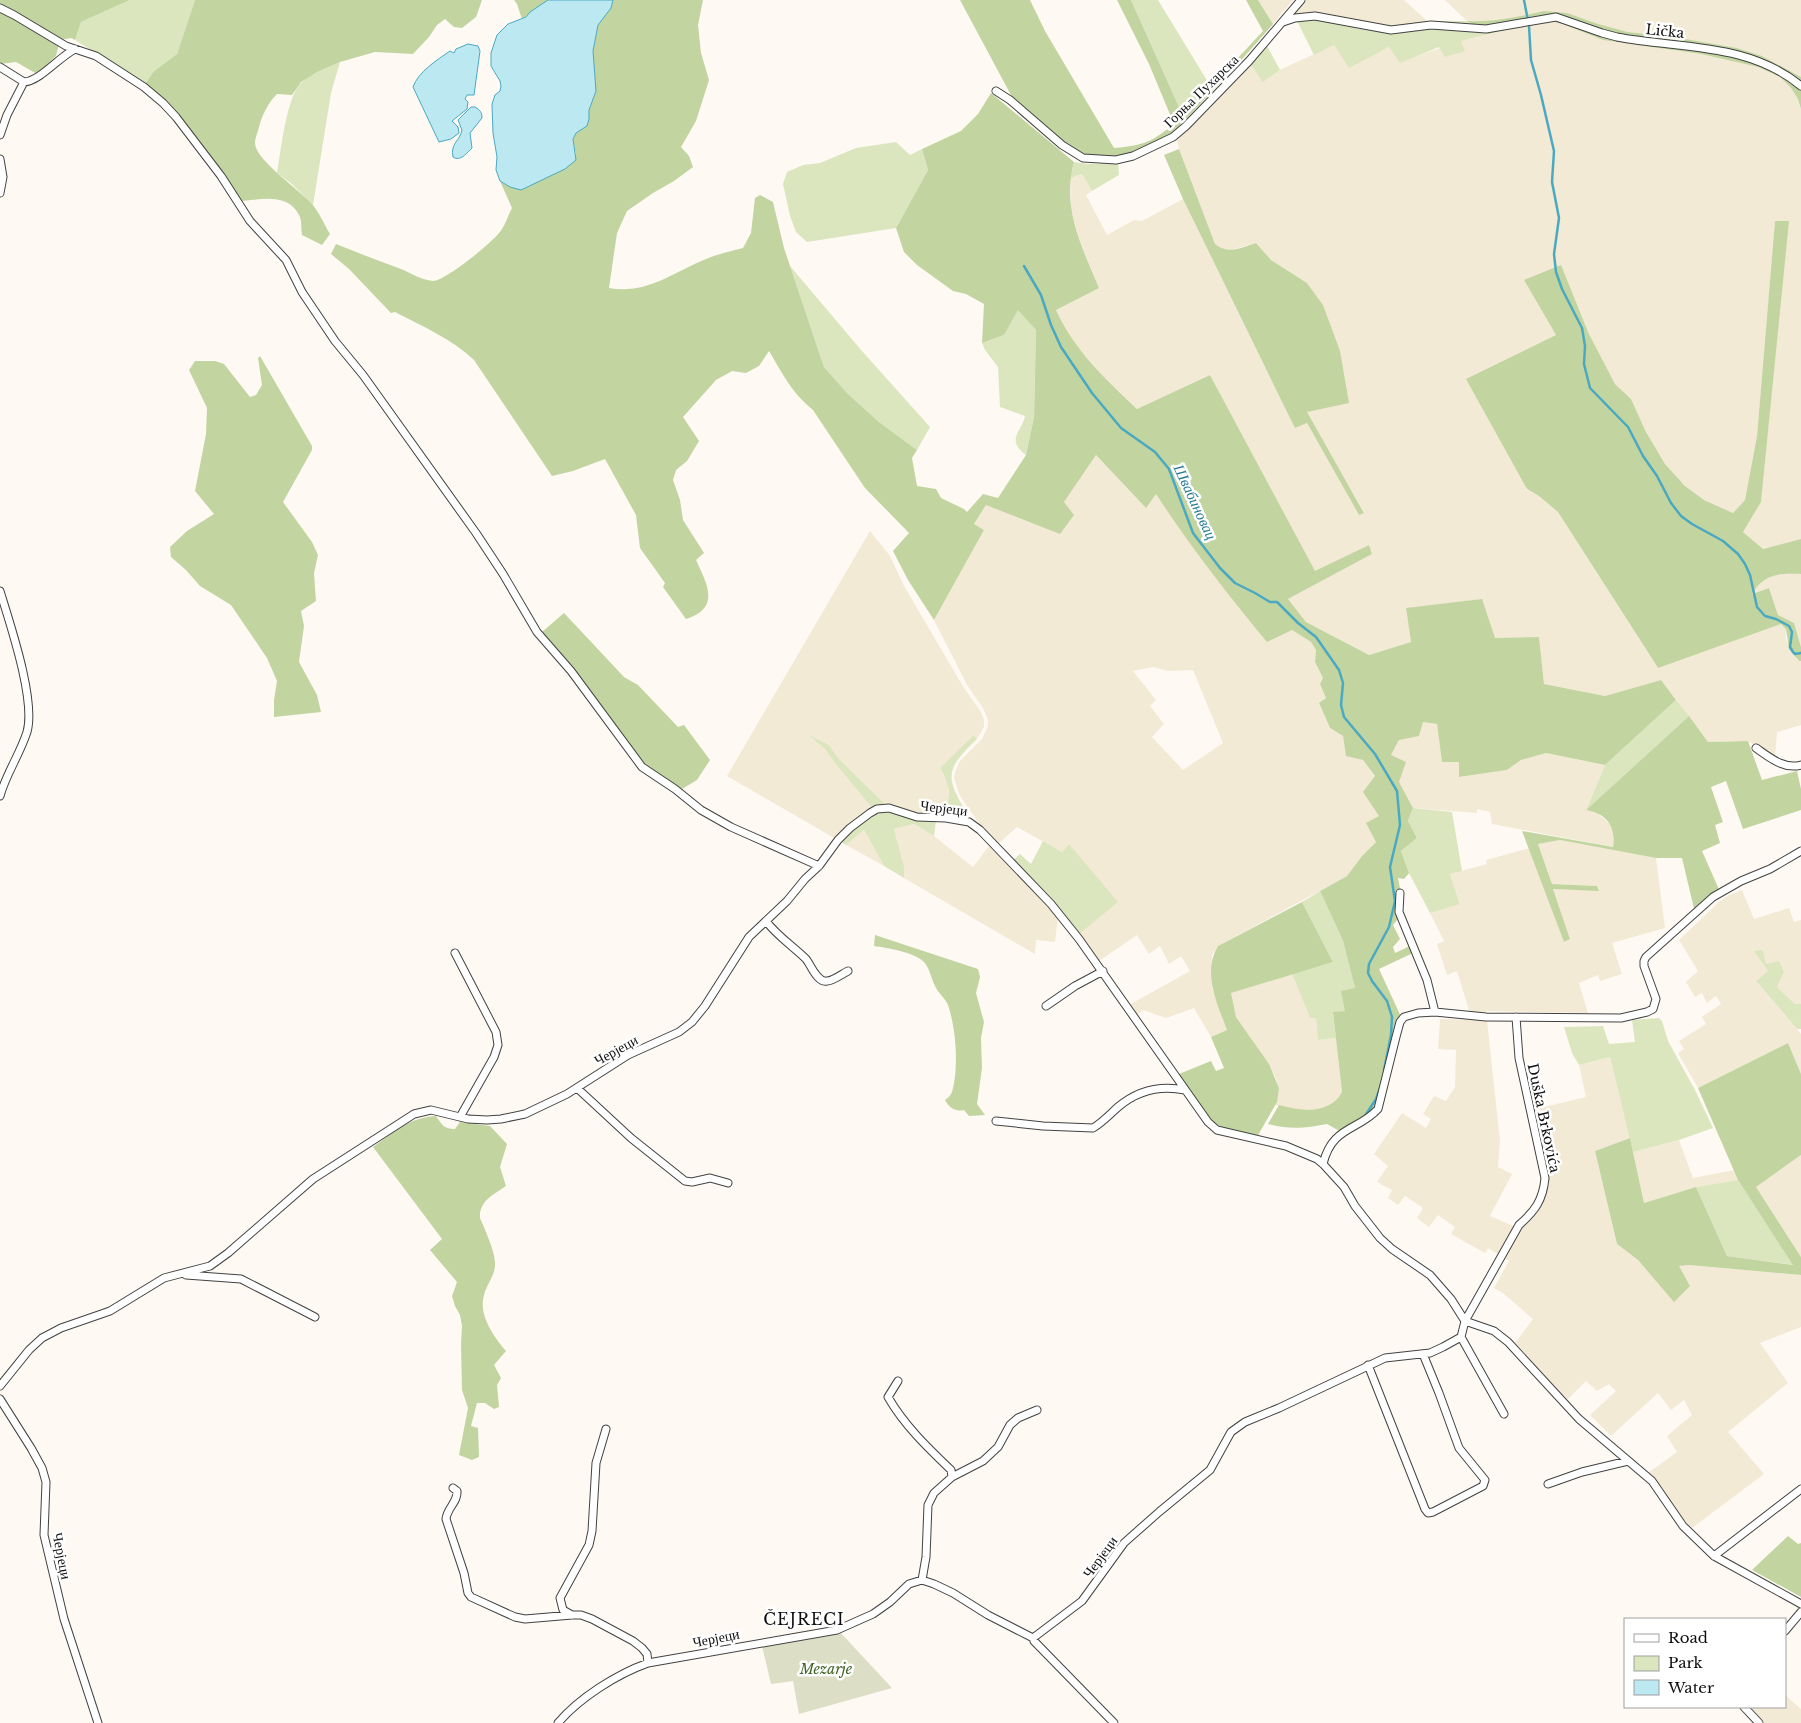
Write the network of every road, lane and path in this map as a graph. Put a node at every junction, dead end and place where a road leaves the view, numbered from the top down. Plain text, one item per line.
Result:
1 (1301, 0) edge
2 (0, 8) edge
3 (1283, 22) junction
4 (61, 44) junction
5 (75, 49) junction
6 (58, 60) junction
7 (0, 68) edge
8 (24, 82) junction
9 (1801, 86) edge
10 (996, 90) dead end
11 (0, 135) edge
12 (0, 160) edge
13 (0, 193) edge
14 (0, 591) edge
15 (1756, 748) dead end
16 (1801, 765) edge
17 (0, 796) edge
18 (1801, 851) edge
19 (819, 866) junction
20 (1400, 893) dead end
21 (766, 921) junction
22 (455, 953) dead end
23 (848, 971) dead end
24 (1103, 971) junction
25 (1046, 1006) dead end
26 (1435, 1012) junction
27 (1516, 1017) junction
28 (577, 1088) junction
29 (1185, 1090) junction
30 (460, 1117) junction
31 (996, 1121) dead end
32 (1323, 1164) junction
33 (728, 1183) dead end
34 (175, 1274) junction
35 (315, 1317) dead end
36 (1465, 1321) junction
37 (1461, 1337) junction
38 (1423, 1354) junction
39 (1368, 1365) junction
40 (898, 1381) dead end
41 (0, 1386) edge
42 (0, 1399) edge
43 (1037, 1410) dead end
44 (1504, 1414) dead end
45 (606, 1429) dead end
46 (1628, 1461) junction
47 (952, 1477) junction
48 (1548, 1484) dead end
49 (453, 1488) dead end
50 (1801, 1489) edge
51 (1714, 1556) junction
52 (922, 1580) junction
53 (1801, 1604) edge
54 (1801, 1612) edge
55 (572, 1615) junction
56 (1786, 1630) edge
57 (1033, 1638) junction
58 (648, 1664) junction
59 (1745, 1708) edge
60 (98, 1723) edge
61 (558, 1723) edge
62 (1114, 1723) edge
63 (1759, 1723) edge

1 - 3 street, Горња Пухарска
2 - 4 street
3 - 9 street, Lička
3 - 10 street, Горња Пухарска
4 - 5 street
4 - 6 street
5 - 6 street
5 - 19 street
6 - 8 street
7 - 8 street
8 - 11 street
12 - 13 street
14 - 17 street
15 - 16 street
18 - 27 street
19 - 21 street, Черјеци
19 - 24 street, Черјеци
20 - 26 street
21 - 23 street
21 - 28 street, Черјеци
22 - 30 street
24 - 25 street
24 - 29 street, Черјеци
26 - 27 street
26 - 32 street
27 - 36 street, Duška Brkovića
28 - 30 street, Черјеци
28 - 33 street
29 - 31 street
29 - 32 street, Черјеци
30 - 34 street, Черјеци
32 - 36 street
34 - 35 street, Черјеци
34 - 41 street, Черјеци
36 - 37 street, Duška Brkovića
36 - 46 street
37 - 38 street
37 - 44 street
38 - 39 street
38 - 39 street
39 - 57 street, Черјеци
40 - 47 street
42 - 60 street, Черјеци
43 - 47 street
45 - 55 street
46 - 48 street
46 - 51 street
47 - 52 street
49 - 55 street
50 - 51 street
51 - 53 street
52 - 57 street
52 - 58 street, Черјеци
54 - 56 street
55 - 58 street
57 - 62 street
58 - 61 street, Черјеци
59 - 63 street

